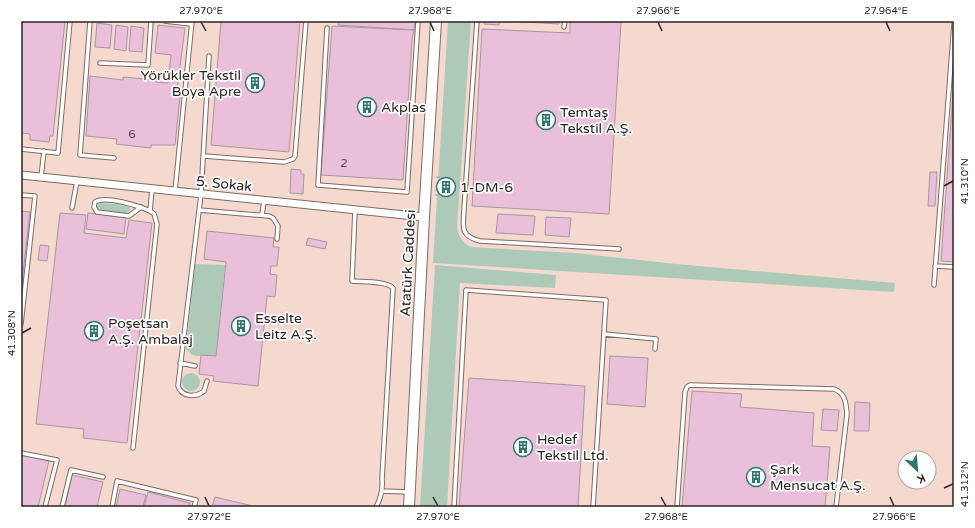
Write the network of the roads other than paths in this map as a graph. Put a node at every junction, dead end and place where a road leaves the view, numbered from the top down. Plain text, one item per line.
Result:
1 (70, 21) edge
2 (90, 21) edge
3 (151, 21) edge
4 (165, 21) edge
5 (306, 21) edge
6 (418, 21) edge
7 (436, 21) edge
8 (476, 21) edge
9 (565, 21) edge
10 (192, 22) edge
11 (954, 24) edge
12 (564, 27) dead end
13 (327, 28) dead end
14 (209, 56) dead end
15 (100, 63) dead end
16 (21, 149) edge
17 (44, 151) junction
18 (204, 156) junction
19 (114, 158) dead end
20 (21, 175) edge
21 (41, 177) junction
22 (77, 181) junction
23 (152, 189) junction
24 (176, 191) junction
25 (202, 194) junction
26 (21, 195) edge
27 (264, 201) junction
28 (141, 207) junction
29 (72, 208) dead end
30 (199, 210) junction
31 (355, 210) junction
32 (150, 212) junction
33 (262, 216) junction
34 (424, 217) junction
35 (277, 239) dead end
36 (619, 249) dead end
37 (935, 266) junction
38 (954, 267) edge
39 (934, 285) dead end
40 (21, 324) edge
41 (604, 334) junction
42 (655, 349) dead end
43 (180, 363) junction
44 (195, 366) dead end
45 (207, 381) dead end
46 (133, 448) dead end
47 (21, 452) edge
48 (102, 477) dead end
49 (382, 491) junction
50 (410, 492) junction
51 (45, 507) edge
52 (62, 507) edge
53 (112, 507) edge
54 (194, 507) edge
55 (376, 507) edge
56 (409, 507) edge
57 (454, 507) edge
58 (593, 507) edge
59 (677, 507) edge
60 (836, 507) edge

1 - 17 lane
2 - 19 lane
3 - 15 lane
4 - 10 lane
5 - 18 lane
6 - 13 lane
7 - 34 street, Atatürk Caddesi
8 - 36 lane
9 - 12 lane
10 - 24 lane
11 - 37 lane
14 - 18 lane
16 - 17 lane
17 - 21 lane
18 - 25 lane
20 - 21 street, 5. Sokak
21 - 22 street, 5. Sokak
22 - 23 street, 5. Sokak
22 - 29 lane
23 - 24 street, 5. Sokak
23 - 32 lane
24 - 25 street, 5. Sokak
25 - 27 street, 5. Sokak
25 - 30 lane
26 - 40 lane
27 - 31 street, 5. Sokak
27 - 33 lane
28 - 28 lane
28 - 32 lane
30 - 33 lane
30 - 43 lane
31 - 34 street, 5. Sokak
31 - 49 lane
32 - 46 lane
33 - 35 lane
34 - 50 street, Atatürk Caddesi
37 - 38 lane
37 - 39 lane
41 - 42 lane
41 - 57 lane
41 - 58 lane
43 - 44 lane
43 - 45 lane
47 - 51 lane
48 - 52 lane
49 - 50 lane
49 - 55 lane
50 - 56 street, Atatürk Caddesi
53 - 54 lane
59 - 60 lane

